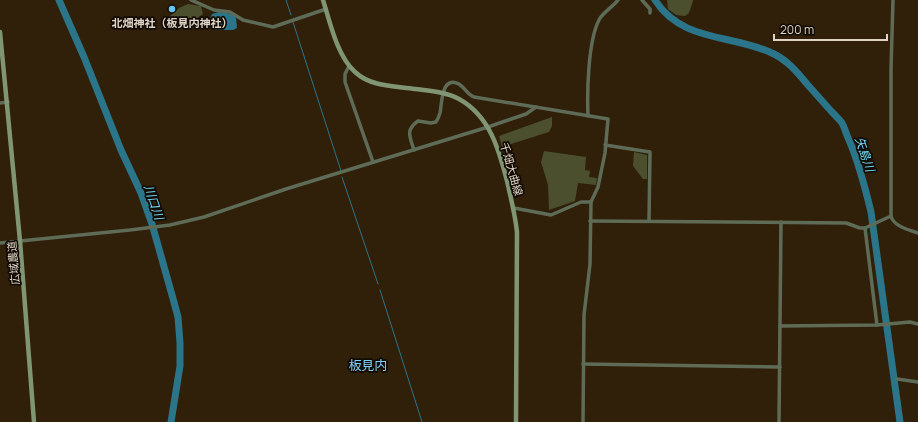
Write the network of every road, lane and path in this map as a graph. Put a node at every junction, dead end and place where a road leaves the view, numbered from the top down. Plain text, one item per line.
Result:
1 (191, 0) edge
2 (205, 0) edge
3 (323, 0) edge
4 (618, 0) edge
5 (642, 0) edge
6 (893, 0) edge
7 (204, 6) junction
8 (326, 9) junction
9 (650, 13) dead end
10 (0, 32) edge
11 (350, 66) junction
12 (442, 93) junction
13 (8, 102) junction
14 (0, 103) edge
15 (536, 107) junction
16 (588, 116) junction
17 (488, 127) junction
18 (605, 145) junction
19 (414, 150) junction
20 (373, 162) junction
21 (591, 202) junction
22 (514, 208) junction
23 (891, 216) junction
24 (649, 220) junction
25 (590, 221) junction
26 (782, 222) junction
27 (866, 228) junction
28 (918, 234) edge
29 (20, 241) junction
30 (0, 243) edge
31 (918, 324) edge
32 (877, 325) junction
33 (780, 326) junction
34 (583, 364) junction
35 (780, 367) junction
36 (898, 379) dead end
37 (918, 382) edge
38 (34, 422) edge
39 (516, 422) edge
40 (583, 422) edge
41 (779, 422) edge

1 - 7 street
2 - 7 street
3 - 8 main road, 千畑大曲線
4 - 16 street
5 - 9 street
6 - 23 street
7 - 8 street
8 - 11 main road, 千畑大曲線
10 - 13 main road, 広域農道
11 - 12 main road, 千畑大曲線
11 - 20 street
12 - 15 street
12 - 17 main road, 千畑大曲線
12 - 19 street
13 - 14 street
13 - 29 main road, 広域農道
15 - 16 street
15 - 17 street
16 - 18 street
17 - 19 street
17 - 22 main road, 千畑大曲線
18 - 21 street
18 - 24 street
19 - 20 street
20 - 29 street
21 - 22 street
21 - 25 street
22 - 39 main road, 千畑大曲線
23 - 27 street
23 - 28 street
24 - 25 street
24 - 26 street
25 - 34 street
26 - 27 street
26 - 33 street
27 - 32 street
29 - 30 street
29 - 38 main road, 広域農道
31 - 32 street
32 - 33 street
33 - 35 street
34 - 35 street
34 - 40 street
35 - 41 street
36 - 37 street

